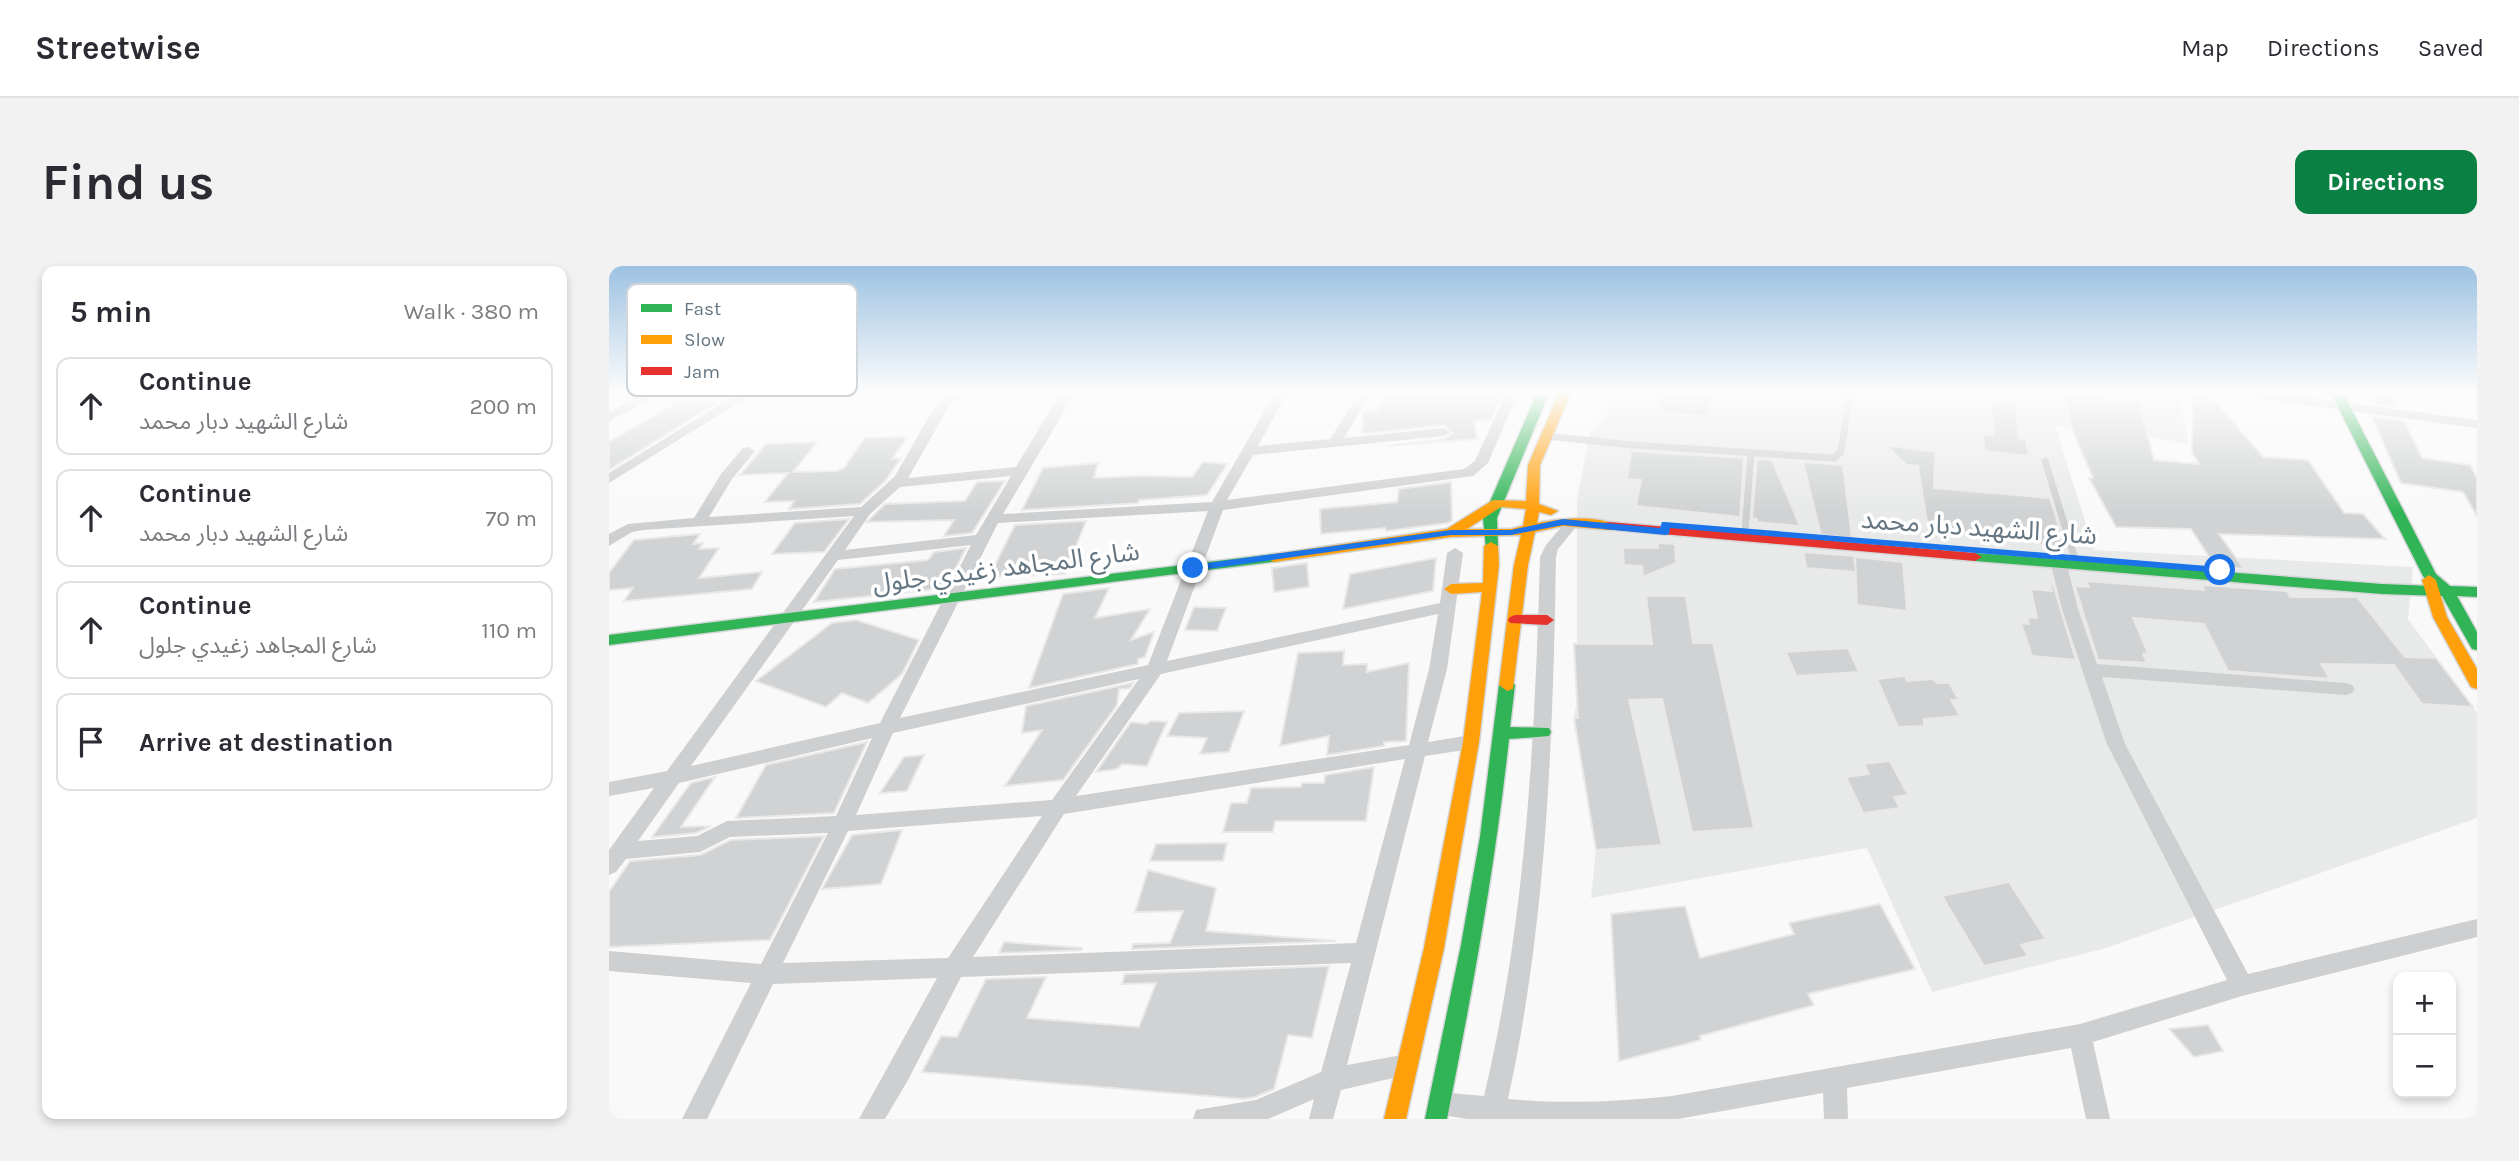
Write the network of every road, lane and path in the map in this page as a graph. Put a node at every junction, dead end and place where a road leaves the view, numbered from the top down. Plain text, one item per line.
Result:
1 (684, 433) edge
2 (927, 433) edge
3 (1043, 433) edge
4 (1260, 433) edge
5 (1340, 433) edge
6 (1436, 433) edge
7 (1494, 433) edge
8 (1526, 433) edge
9 (1547, 433) edge
10 (1844, 433) edge
11 (2358, 433) edge
12 (1546, 436) junction
13 (1334, 443) junction
14 (748, 451) dead end
15 (1250, 451) junction
16 (1751, 453) junction
17 (2045, 461) dead end
18 (1020, 471) junction
19 (609, 479) edge
20 (895, 483) junction
21 (1494, 505) junction
22 (1533, 505) junction
23 (1217, 506) junction
24 (865, 511) junction
25 (993, 519) junction
26 (1573, 522) junction
27 (698, 523) junction
28 (1530, 528) junction
29 (1665, 528) junction
30 (1745, 532) junction
31 (1451, 533) junction
32 (1490, 533) junction
33 (981, 539) junction
34 (609, 541) edge
35 (1455, 553) dead end
36 (831, 556) junction
37 (2067, 562) junction
38 (1193, 568) junction
39 (1490, 587) junction
40 (2445, 588) edge
41 (2382, 589) junction
42 (1450, 598) junction
43 (951, 599) junction
44 (2477, 612) edge
45 (784, 620) junction
46 (1547, 620) junction
47 (1515, 621) junction
48 (2443, 621) junction
49 (2468, 627) junction
50 (609, 640) edge
51 (2477, 645) edge
52 (1155, 670) junction
53 (2091, 670) junction
54 (2477, 683) edge
55 (2346, 690) dead end
56 (886, 728) junction
57 (1543, 732) junction
58 (1502, 733) junction
59 (1471, 742) junction
60 (1417, 752) junction
61 (675, 777) junction
62 (609, 789) edge
63 (1058, 807) junction
64 (842, 824) junction
65 (614, 858) edge
66 (2477, 928) edge
67 (1363, 953) junction
68 (609, 961) edge
69 (954, 968) junction
70 (765, 974) junction
71 (2242, 986) junction
72 (2080, 1035) junction
73 (1407, 1065) junction
74 (1835, 1079) junction
75 (1331, 1080) junction
76 (1438, 1111) edge
77 (1492, 1115) edge
78 (694, 1119) edge
79 (871, 1119) edge
80 (1205, 1119) edge
81 (1321, 1119) edge
82 (1395, 1119) edge
83 (1836, 1119) edge
84 (2098, 1119) edge

1 - 19 street
2 - 20 street
3 - 18 street
4 - 15 street
5 - 13 street
6 - 13 street
7 - 23 street
8 - 21 street
9 - 12 street
10 - 16 lane
11 - 40 street
12 - 16 lane
12 - 22 street
13 - 15 street
14 - 27 street
15 - 23 street
16 - 30 lane
17 - 37 lane
18 - 20 street
18 - 25 street
20 - 24 street
21 - 22 street, شارع الشهيد دبار محمد
21 - 31 street, شارع المجاهد زغيدي جلول
21 - 32 street
22 - 28 street
22 - 29 street, شارع الشهيد دبار محمد
23 - 25 street
23 - 38 street
24 - 27 street
24 - 36 street
25 - 33 street
26 - 28 street, شارع الشهيد دبار محمد
26 - 29 street, شارع الشهيد دبار محمد
26 - 46 street
27 - 34 street
28 - 32 street, شارع الشهيد دبار محمد
28 - 47 street
29 - 30 street, شارع الشهيد دبار محمد
29 - 37 street, شارع الشهيد دبار محمد
30 - 37 street, شارع الشهيد دبار محمد
31 - 32 street, شارع المجاهد زغيدي جلول
31 - 38 street, شارع المجاهد زغيدي جلول
32 - 39 street
33 - 36 street
33 - 43 street
35 - 42 street
36 - 45 street
37 - 40 street, شارع الشهيد دبار محمد
37 - 41 street, شارع الشهيد دبار محمد
37 - 53 street
38 - 43 street, شارع المجاهد زغيدي جلول
38 - 52 street
39 - 42 street
39 - 59 street
40 - 41 street, شارع الشهيد دبار محمد
40 - 48 street
40 - 49 street
41 - 48 street
42 - 52 street
42 - 60 street
43 - 45 street, شارع المجاهد زغيدي جلول
43 - 56 street
44 - 49 street
45 - 50 street, شارع المجاهد زغيدي جلول
45 - 61 street
46 - 47 street
46 - 57 street
47 - 58 street
48 - 54 street
49 - 51 street
52 - 56 street
52 - 63 street
53 - 55 street
53 - 71 street
56 - 61 street
56 - 64 street
57 - 58 street
57 - 77 street
58 - 76 street
59 - 60 street
59 - 73 street
60 - 63 street
60 - 67 street
61 - 62 street
61 - 65 street
63 - 64 street
63 - 69 street
64 - 65 street
64 - 70 street
66 - 71 street
67 - 69 street
67 - 75 street
68 - 70 street
69 - 70 street
69 - 79 street
70 - 78 street
71 - 72 street
72 - 74 street
72 - 84 street
73 - 75 street
73 - 82 street
74 - 77 street
74 - 83 street
75 - 80 street
75 - 81 street
76 - 77 street

